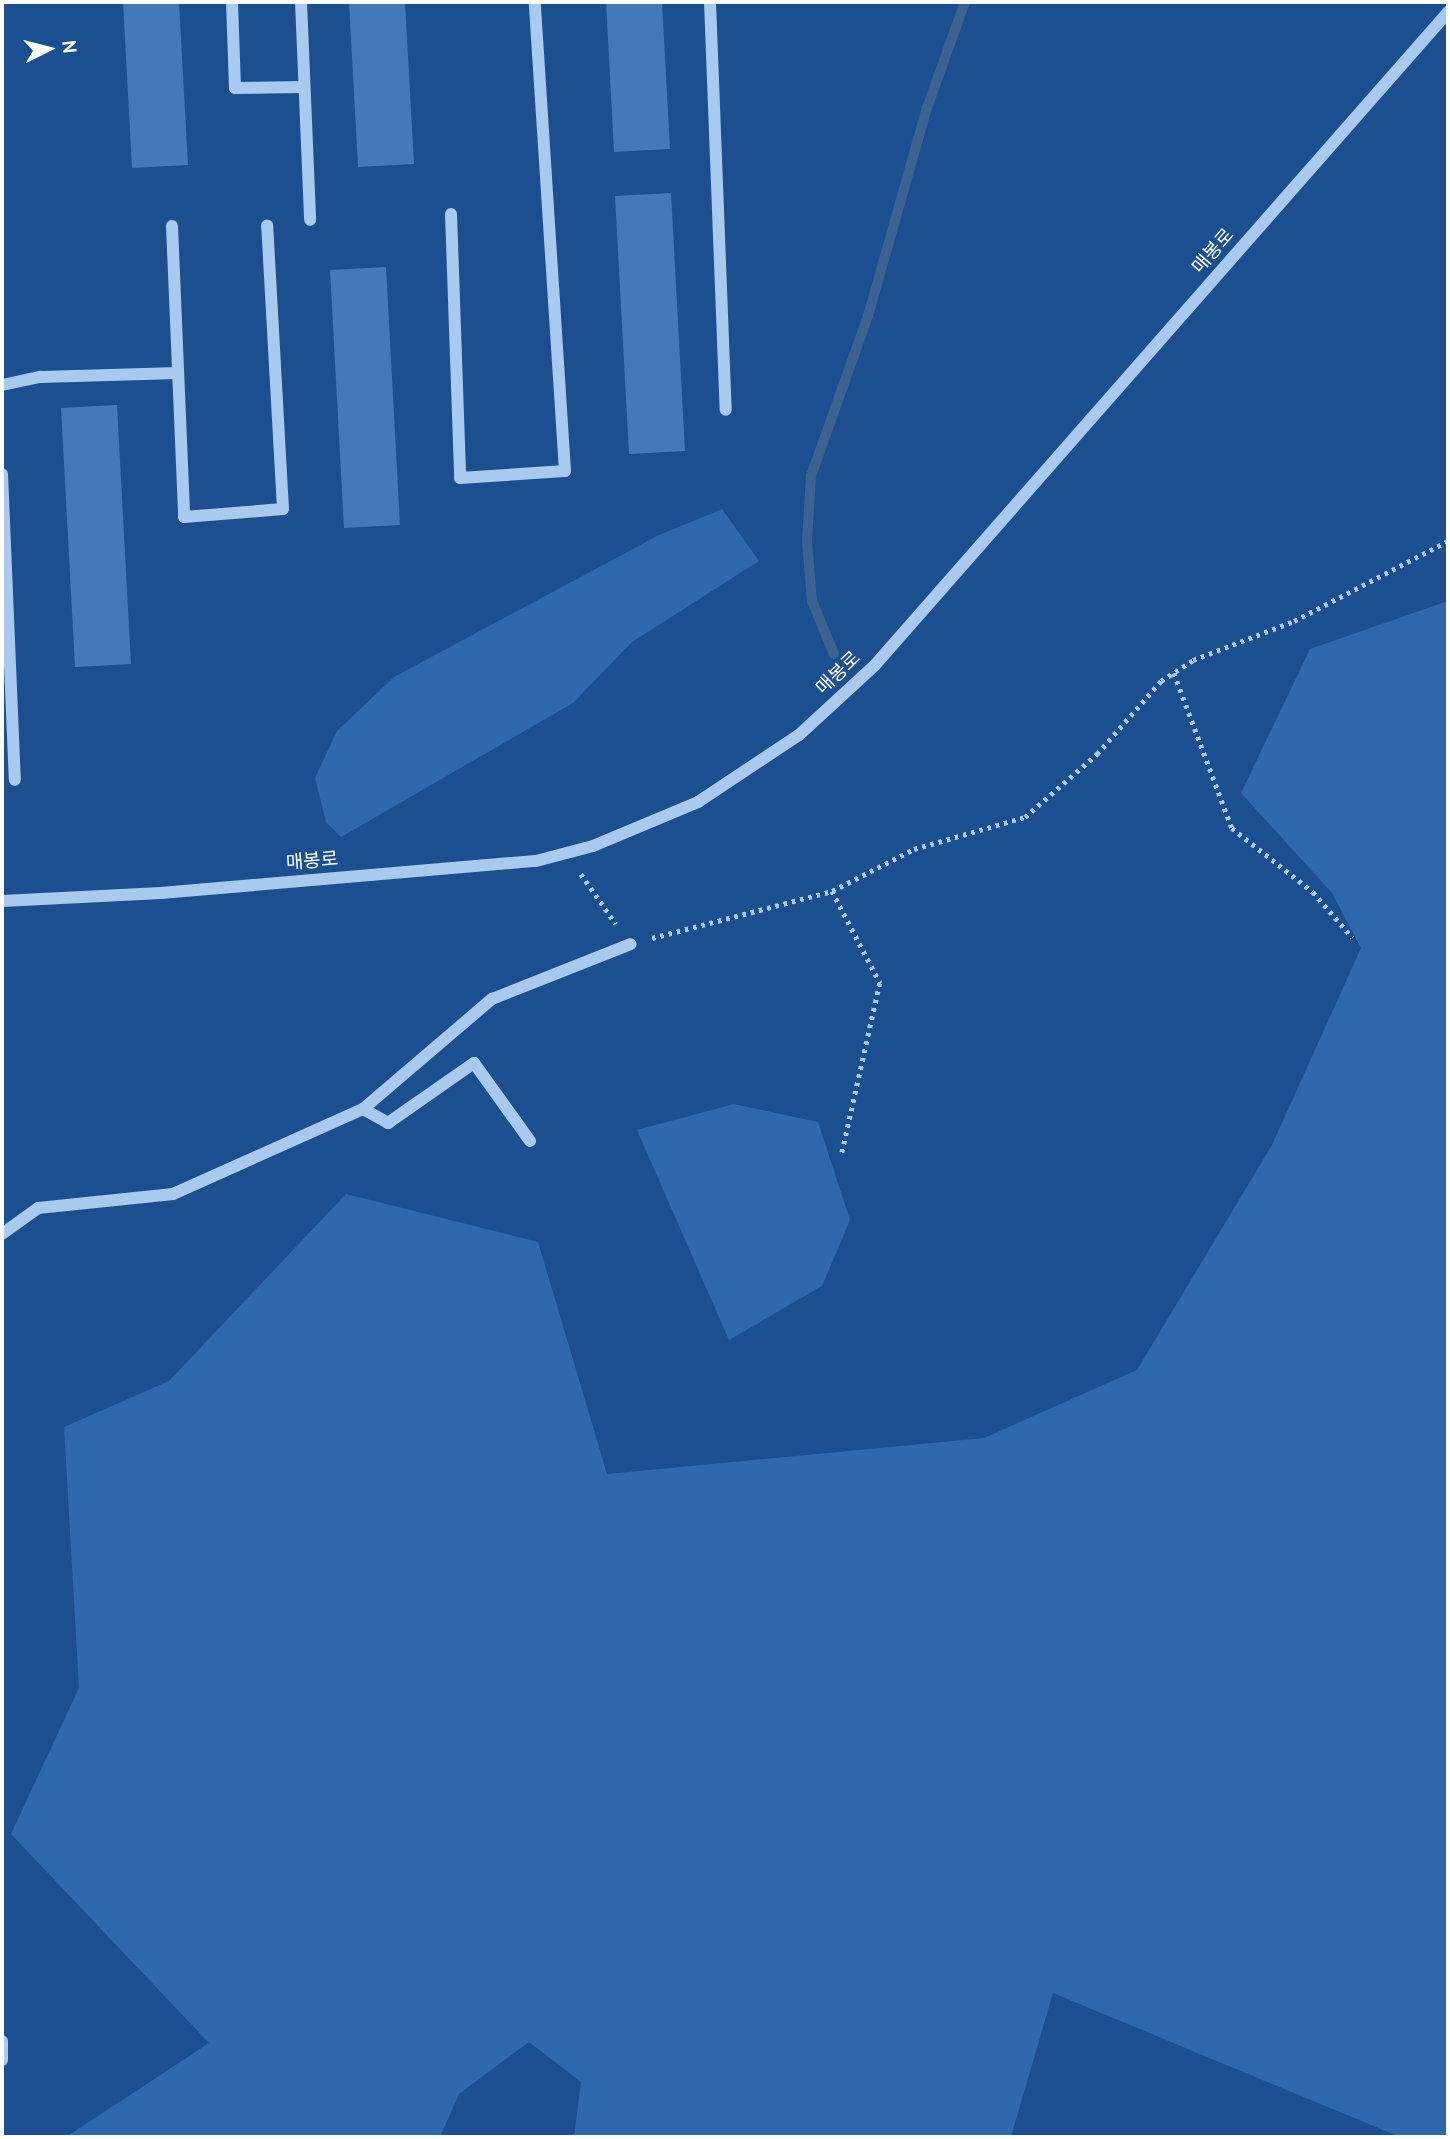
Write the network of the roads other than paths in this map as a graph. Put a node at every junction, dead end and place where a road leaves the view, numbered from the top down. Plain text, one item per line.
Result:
1 (232, 2) edge
2 (301, 2) edge
3 (535, 2) edge
4 (710, 2) edge
5 (1448, 12) edge
6 (304, 87) junction
7 (450, 214) dead end
8 (310, 220) dead end
9 (267, 225) dead end
10 (172, 226) dead end
11 (178, 373) junction
12 (2, 385) edge
13 (726, 410) dead end
14 (2, 474) edge
15 (15, 780) dead end
16 (2, 901) edge
17 (631, 944) road end
18 (363, 1109) junction
19 (530, 1141) dead end
20 (2, 1234) edge
21 (2, 2041) edge
22 (2, 2060) edge

1 - 6 street
2 - 6 street
3 - 7 street
4 - 13 street
5 - 16 street, 매봉로
6 - 8 street
9 - 11 street
10 - 11 street
11 - 12 street
14 - 15 street
17 - 18 street
18 - 19 street
18 - 20 street
21 - 22 street

